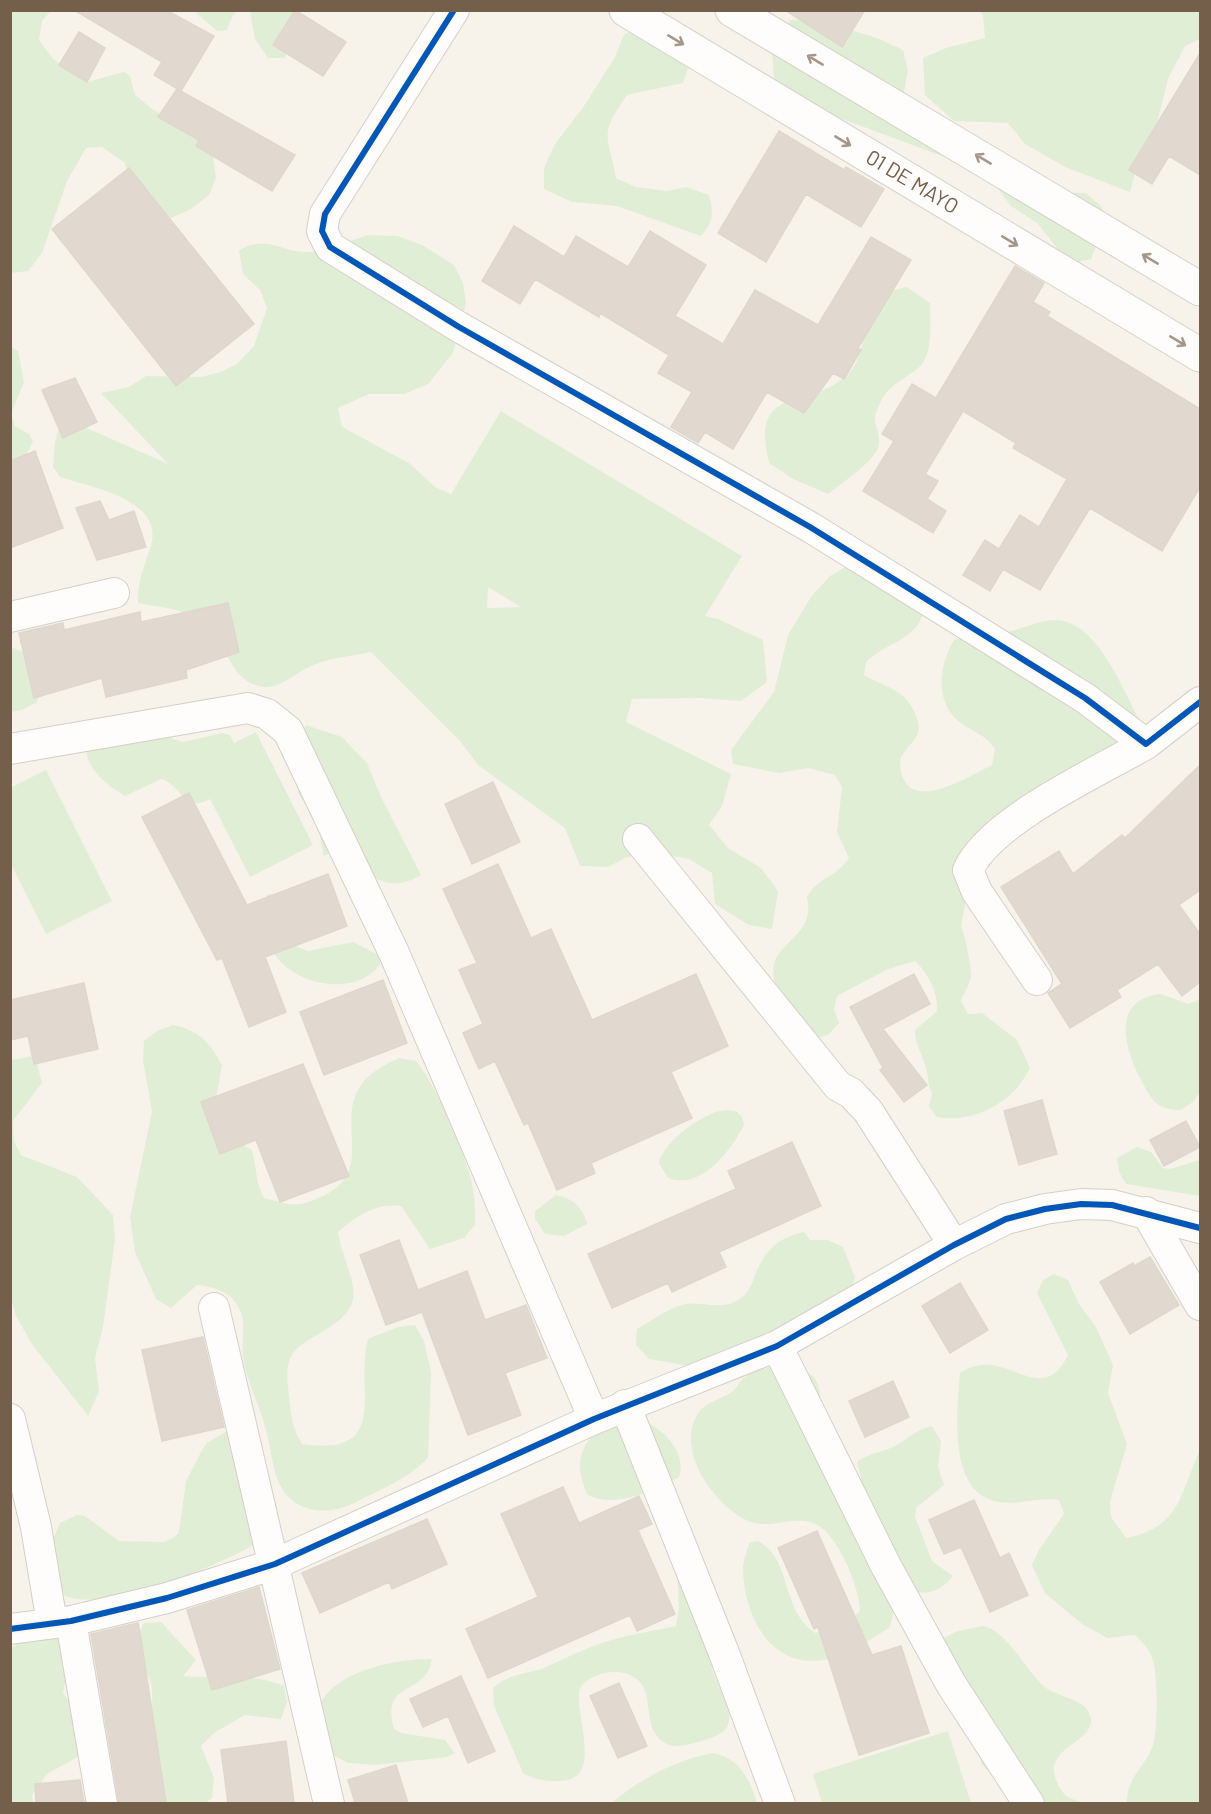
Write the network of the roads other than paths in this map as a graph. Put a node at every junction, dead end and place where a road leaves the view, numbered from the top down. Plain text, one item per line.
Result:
1 (454, 10) edge
2 (626, 10) edge
3 (732, 10) edge
4 (1200, 289) edge
5 (1200, 355) edge
6 (114, 593) dead end
7 (10, 617) edge
8 (1200, 702) edge
9 (1146, 744) junction
10 (10, 749) edge
11 (638, 839) dead end
12 (1036, 980) dead end
13 (1146, 1212) junction
14 (1200, 1228) edge
15 (954, 1245) junction
16 (1200, 1305) edge
17 (214, 1308) dead end
18 (777, 1346) junction
19 (625, 1405) junction
20 (10, 1419) edge
21 (594, 1419) junction
22 (275, 1564) junction
23 (62, 1622) junction
24 (10, 1629) edge
25 (102, 1803) edge
26 (329, 1803) edge
27 (780, 1803) edge
28 (1029, 1803) edge

1 - 9 street
2 -> 5 street, 01 DE MAYO
4 -> 3 street
6 - 7 street
8 - 9 street
9 - 12 street
10 - 21 street
11 - 15 street
13 - 14 street
13 - 15 street
13 - 16 street
15 - 18 street
17 - 22 street
18 - 19 street
18 - 28 street
19 - 21 street
19 - 27 street
20 - 23 street
21 - 22 street
22 - 23 street
22 - 26 street
23 - 24 street
23 - 25 street

